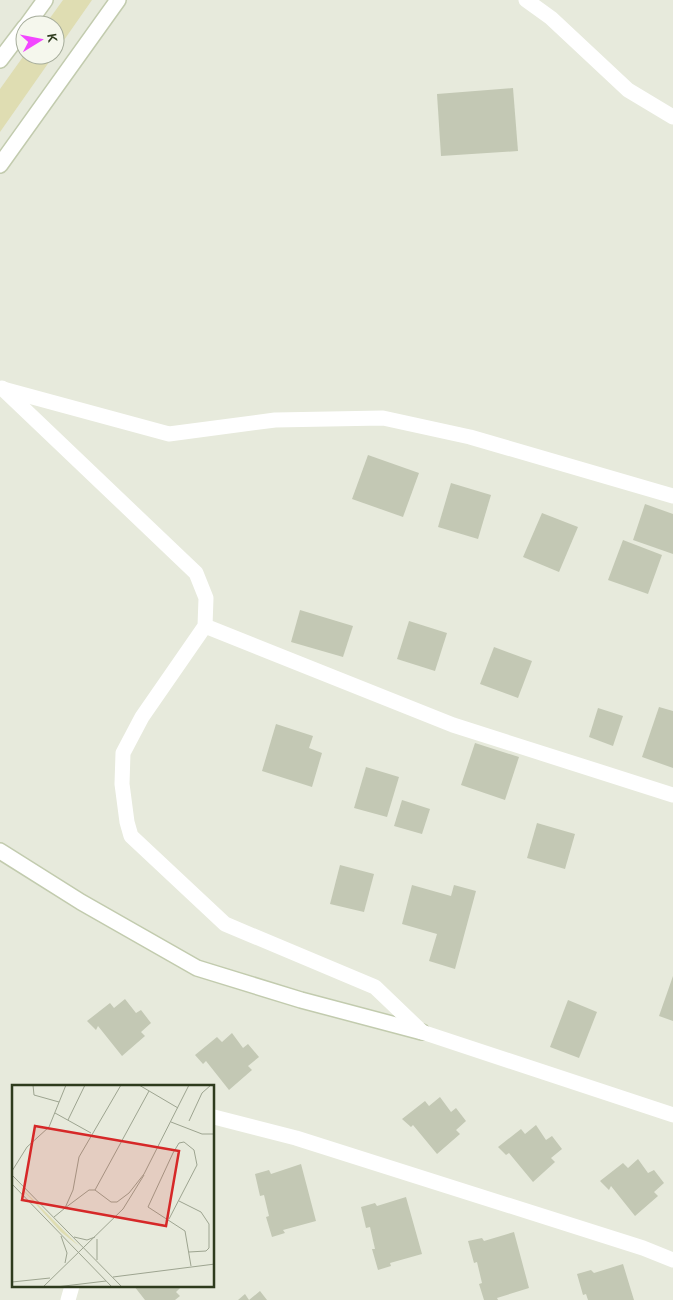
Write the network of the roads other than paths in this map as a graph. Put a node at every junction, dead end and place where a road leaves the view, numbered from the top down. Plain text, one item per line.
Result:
1 (45, 0) edge
2 (118, 0) edge
3 (526, 0) edge
4 (34, 15) edge
5 (15, 40) edge
6 (0, 60) edge
7 (673, 117) edge
8 (0, 166) edge
9 (1, 387) edge
10 (673, 496) edge
11 (204, 626) junction
12 (673, 795) edge
13 (0, 851) edge
14 (422, 1032) junction
15 (673, 1115) edge
16 (215, 1117) edge
17 (673, 1260) edge

1 - 4 street
2 - 8 street
3 - 7 street
5 - 6 street
9 - 10 street
9 - 11 street
11 - 12 street
11 - 14 street
13 - 14 street
14 - 15 street
16 - 17 street

